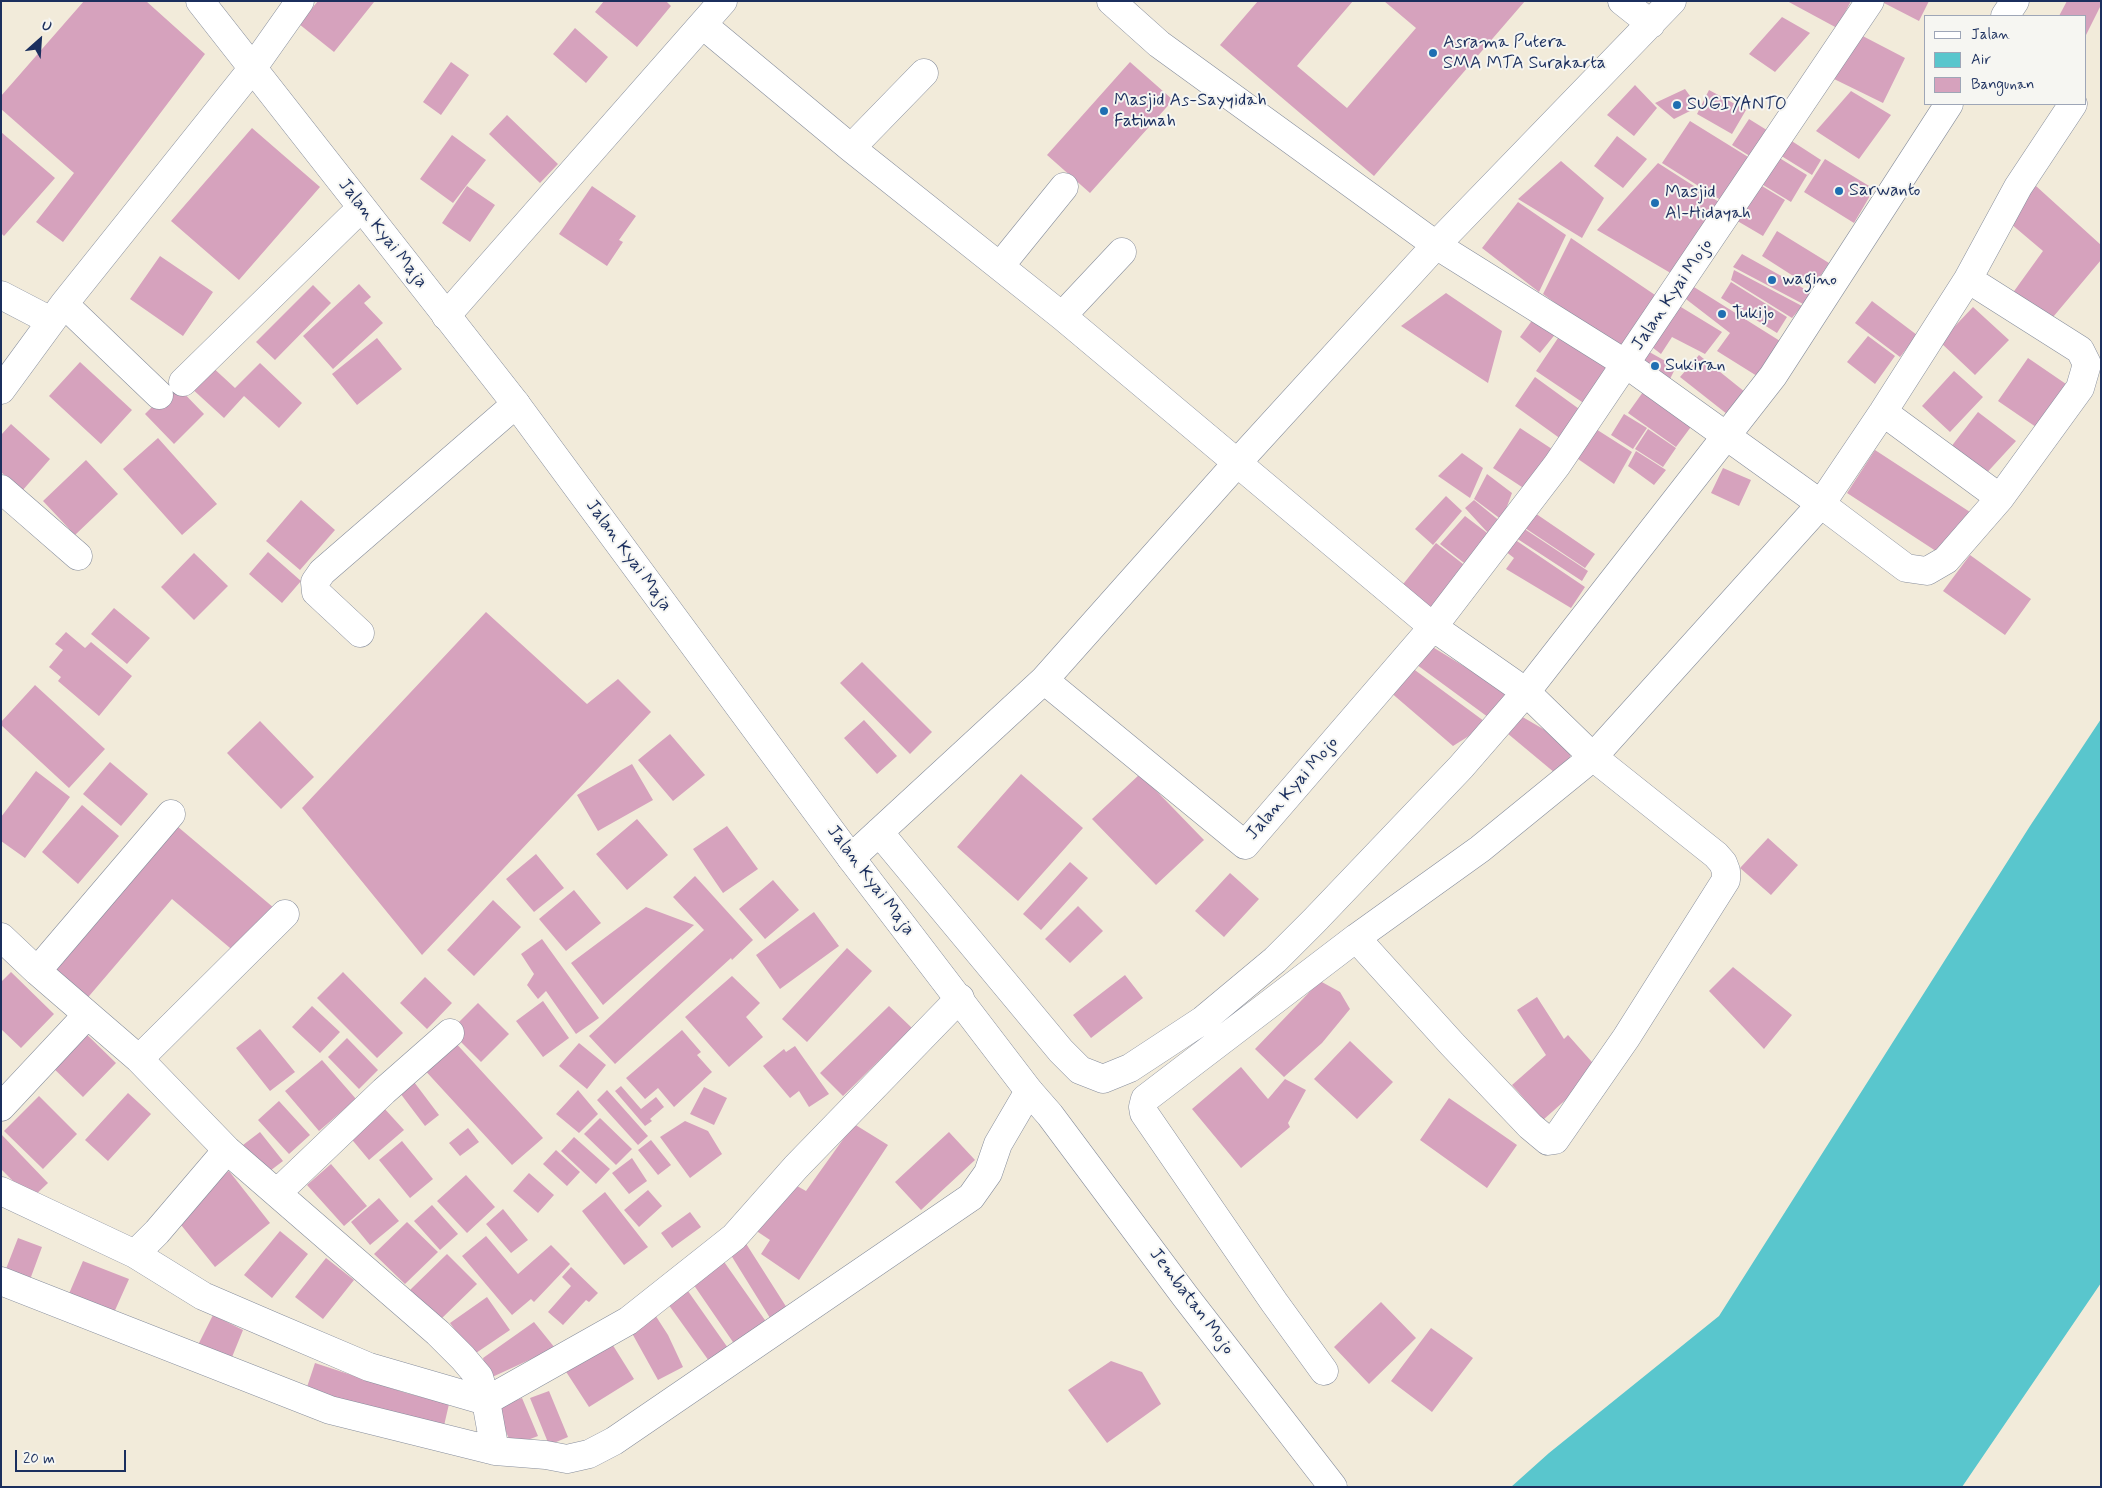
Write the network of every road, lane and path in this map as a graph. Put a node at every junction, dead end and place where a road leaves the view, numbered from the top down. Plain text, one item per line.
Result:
1 (200, 1) edge
2 (300, 1) edge
3 (723, 1) edge
4 (1111, 1) edge
5 (1622, 1) edge
6 (1672, 1) edge
7 (1870, 1) edge
8 (2015, 1) edge
9 (2006, 15) edge
10 (1651, 24) junction
11 (703, 25) junction
12 (252, 69) junction
13 (924, 73) dead end
14 (1948, 105) edge
15 (2072, 105) edge
16 (851, 148) junction
17 (1064, 187) dead end
18 (361, 208) junction
19 (1436, 245) junction
20 (1122, 252) dead end
21 (1000, 266) junction
22 (1968, 280) junction
23 (1, 295) edge
24 (58, 312) junction
25 (446, 316) junction
26 (1062, 316) junction
27 (1626, 364) junction
28 (183, 382) dead end
29 (1, 390) edge
30 (159, 395) dead end
31 (516, 404) junction
32 (1883, 412) junction
33 (1725, 436) junction
34 (1237, 463) junction
35 (1, 489) edge
36 (2000, 498) junction
37 (1821, 504) junction
38 (78, 556) dead end
39 (1433, 627) junction
40 (360, 633) dead end
41 (1044, 680) junction
42 (1526, 692) junction
43 (1593, 757) junction
44 (171, 814) dead end
45 (878, 832) junction
46 (851, 858) junction
47 (285, 914) dead end
48 (1, 937) edge
49 (1356, 938) junction
50 (37, 971) junction
51 (960, 998) junction
52 (87, 1015) junction
53 (450, 1033) dead end
54 (139, 1059) junction
55 (1029, 1091) junction
56 (1, 1107) edge
57 (1050, 1115) joint
58 (227, 1150) junction
59 (1, 1191) edge
60 (277, 1193) junction
61 (135, 1254) junction
62 (1, 1281) edge
63 (1324, 1371) dead end
64 (486, 1402) junction
65 (495, 1451) junction
66 (1333, 1487) edge

1 - 12 street, Jalan Kyai Maja
2 - 12 street
3 - 11 street
4 - 19 street, Jalan Kyai Mojo
5 - 10 street
6 - 10 street
7 - 27 street, Jalan Kyai Mojo
8 - 9 street
10 - 19 street
11 - 16 street
11 - 25 street
12 - 18 street, Jalan Kyai Maja
12 - 24 street
13 - 16 street
14 - 33 street
15 - 22 street
16 - 21 street
17 - 21 street
18 - 25 street, Jalan Kyai Maja
18 - 28 street
19 - 27 street, Jalan Kyai Mojo
19 - 34 street
20 - 26 street
21 - 26 street
22 - 32 street
22 - 36 street, Jalan Kyai Mojo
23 - 24 street
24 - 29 street
24 - 30 street
25 - 31 street, Jalan Kyai Maja
26 - 34 street
27 - 33 street, Jalan Kyai Mojo
27 - 39 street, Jalan Kyai Mojo
31 - 40 street
31 - 46 street, Jalan Kyai Maja
32 - 36 street
32 - 37 street
33 - 37 street, Jalan Kyai Mojo
33 - 42 street
34 - 39 street
34 - 41 street
35 - 38 street
36 - 37 street, Jalan Kyai Mojo
37 - 43 street
39 - 41 street, Jalan Kyai Mojo
39 - 42 street
41 - 45 street
42 - 43 street
42 - 45 street
43 - 49 street
43 - 49 street
44 - 50 street
45 - 46 street
46 - 51 street, Jalan Kyai Maja
47 - 54 street
48 - 50 street
49 - 63 street
50 - 52 street
51 - 55 street, Jalan Kyai Maja
51 - 64 street
52 - 54 street
52 - 56 street
53 - 60 street
54 - 58 street
55 - 57 street, Jalan Kyai Maja
55 - 65 street
57 - 66 street, Jembatan Mojo
58 - 60 street
58 - 61 street
59 - 61 street
60 - 64 street
61 - 64 street
62 - 65 street
64 - 65 street

